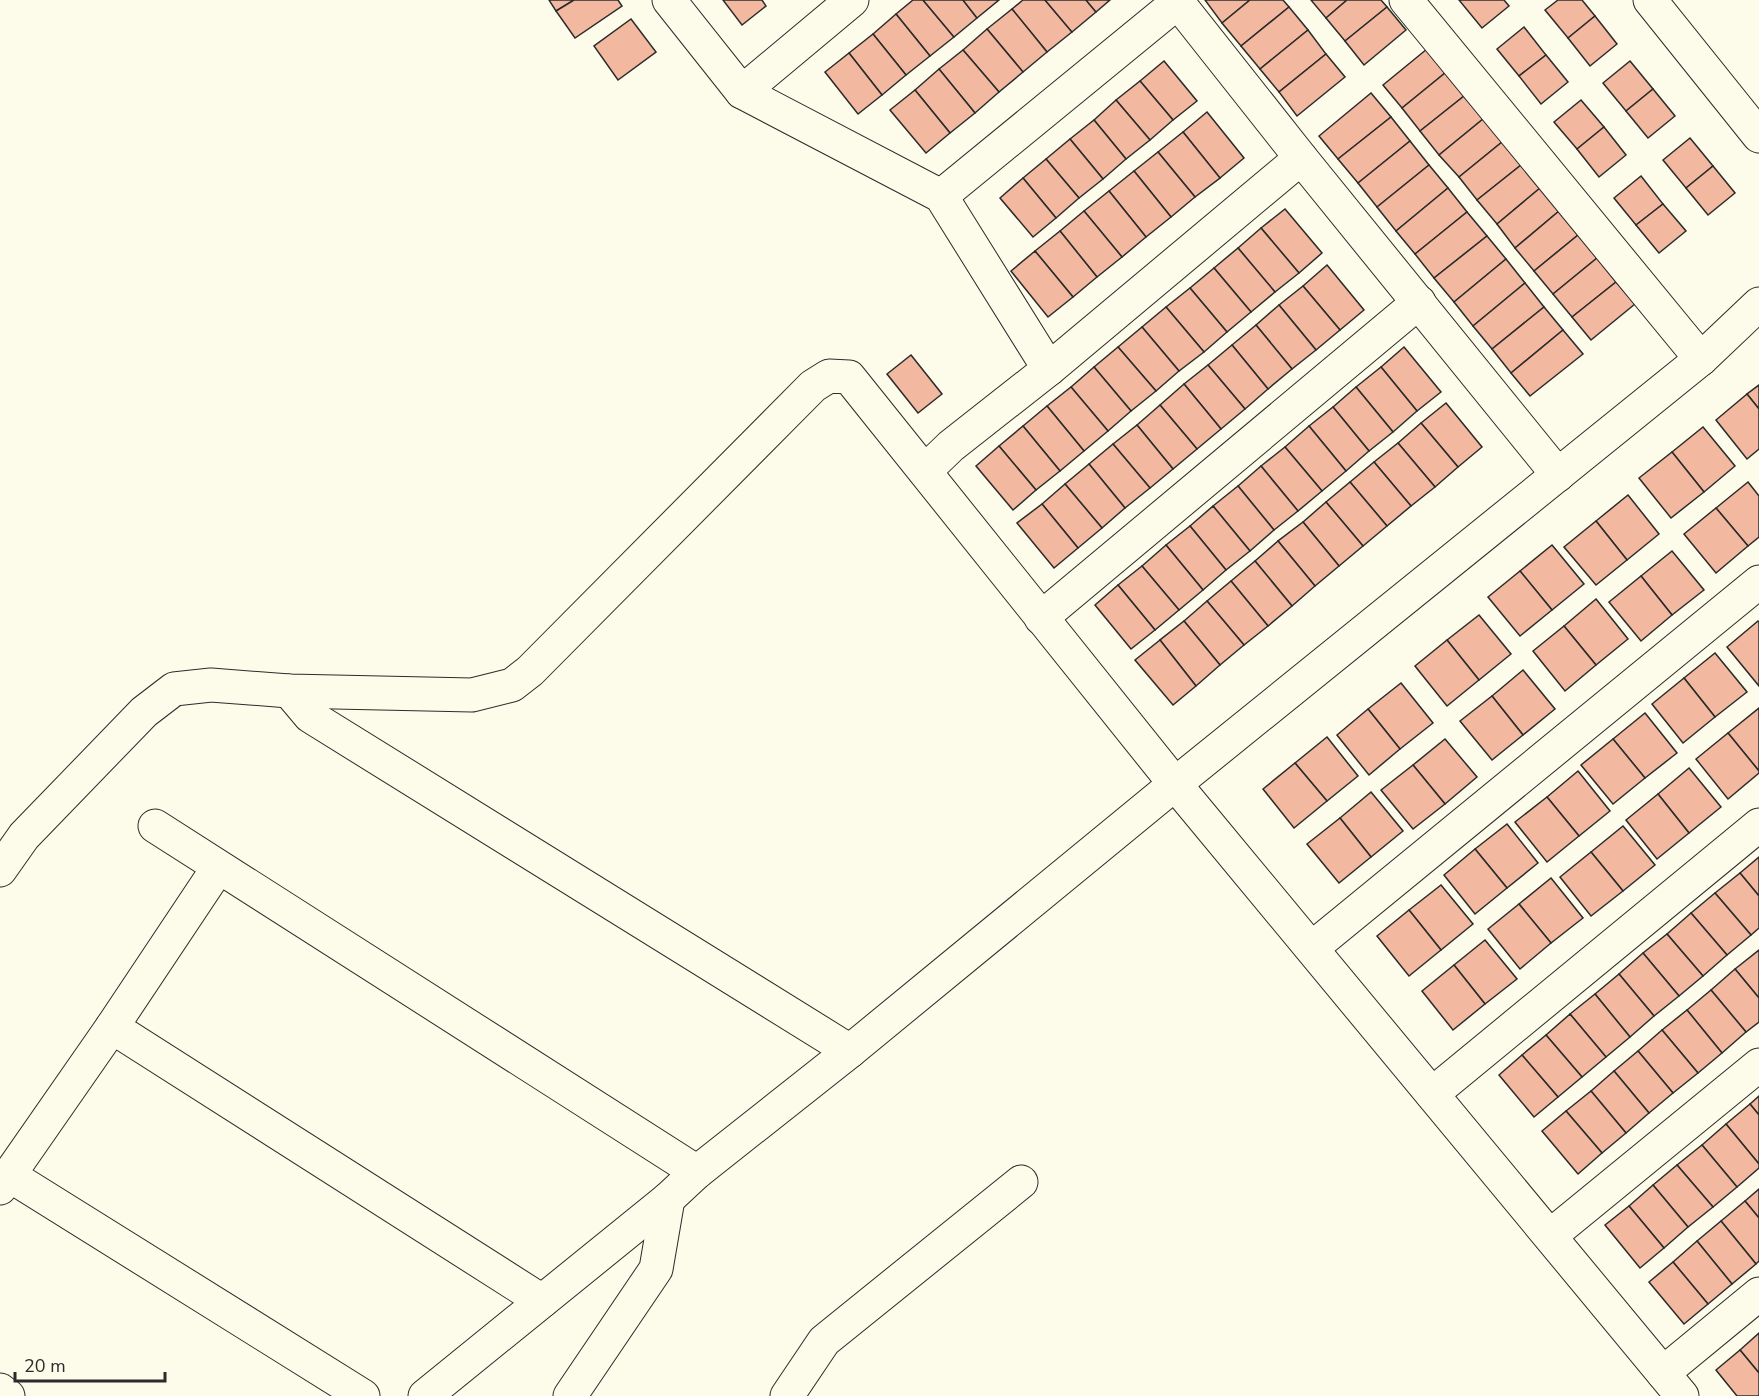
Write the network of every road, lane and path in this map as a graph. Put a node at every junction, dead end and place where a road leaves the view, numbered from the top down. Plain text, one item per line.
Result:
1 (669, 0) edge
2 (852, 0) edge
3 (1406, 0) edge
4 (1650, 0) edge
5 (1177, 1) edge
6 (742, 92) junction
7 (1759, 136) edge
8 (1301, 158) junction
9 (941, 196) junction
10 (1419, 302) junction
11 (1759, 304) edge
12 (1701, 359) junction
13 (1049, 369) junction
14 (925, 471) junction
15 (1558, 475) junction
16 (1759, 582) edge
17 (1041, 618) junction
18 (289, 691) junction
19 (1175, 784) junction
20 (1759, 825) edge
21 (155, 826) dead end
22 (218, 868) junction
23 (0, 870) edge
24 (1312, 948) junction
25 (112, 1027) junction
26 (850, 1051) junction
27 (1759, 1065) edge
28 (1432, 1094) junction
29 (697, 1172) junction
30 (5, 1182) edge
31 (1021, 1182) dead end
32 (668, 1199) junction
33 (1550, 1236) junction
34 (1759, 1294) edge
35 (542, 1301) junction
36 (1673, 1385) edge
37 (0, 1390) edge
38 (8, 1396) edge
39 (363, 1396) edge
40 (425, 1396) edge
41 (570, 1396) edge
42 (787, 1396) edge

1 - 6 street
2 - 6 street
3 - 12 street
4 - 7 street
5 - 8 street
5 - 9 street
6 - 9 street
8 - 10 street
8 - 13 street
9 - 13 street
10 - 15 street
10 - 17 street
11 - 12 street
12 - 15 street
13 - 14 street
14 - 17 street
14 - 18 street
15 - 19 street
16 - 24 street
17 - 19 street
18 - 23 street
18 - 26 street
19 - 24 street
19 - 26 street
20 - 28 street
21 - 22 street
22 - 25 street
22 - 29 street
24 - 28 street
25 - 30 street
25 - 35 street
26 - 29 street
27 - 33 street
28 - 33 street
29 - 32 street
30 - 39 street
31 - 42 street
32 - 35 street
32 - 41 street
33 - 36 street
34 - 36 street
35 - 40 street
37 - 38 street

